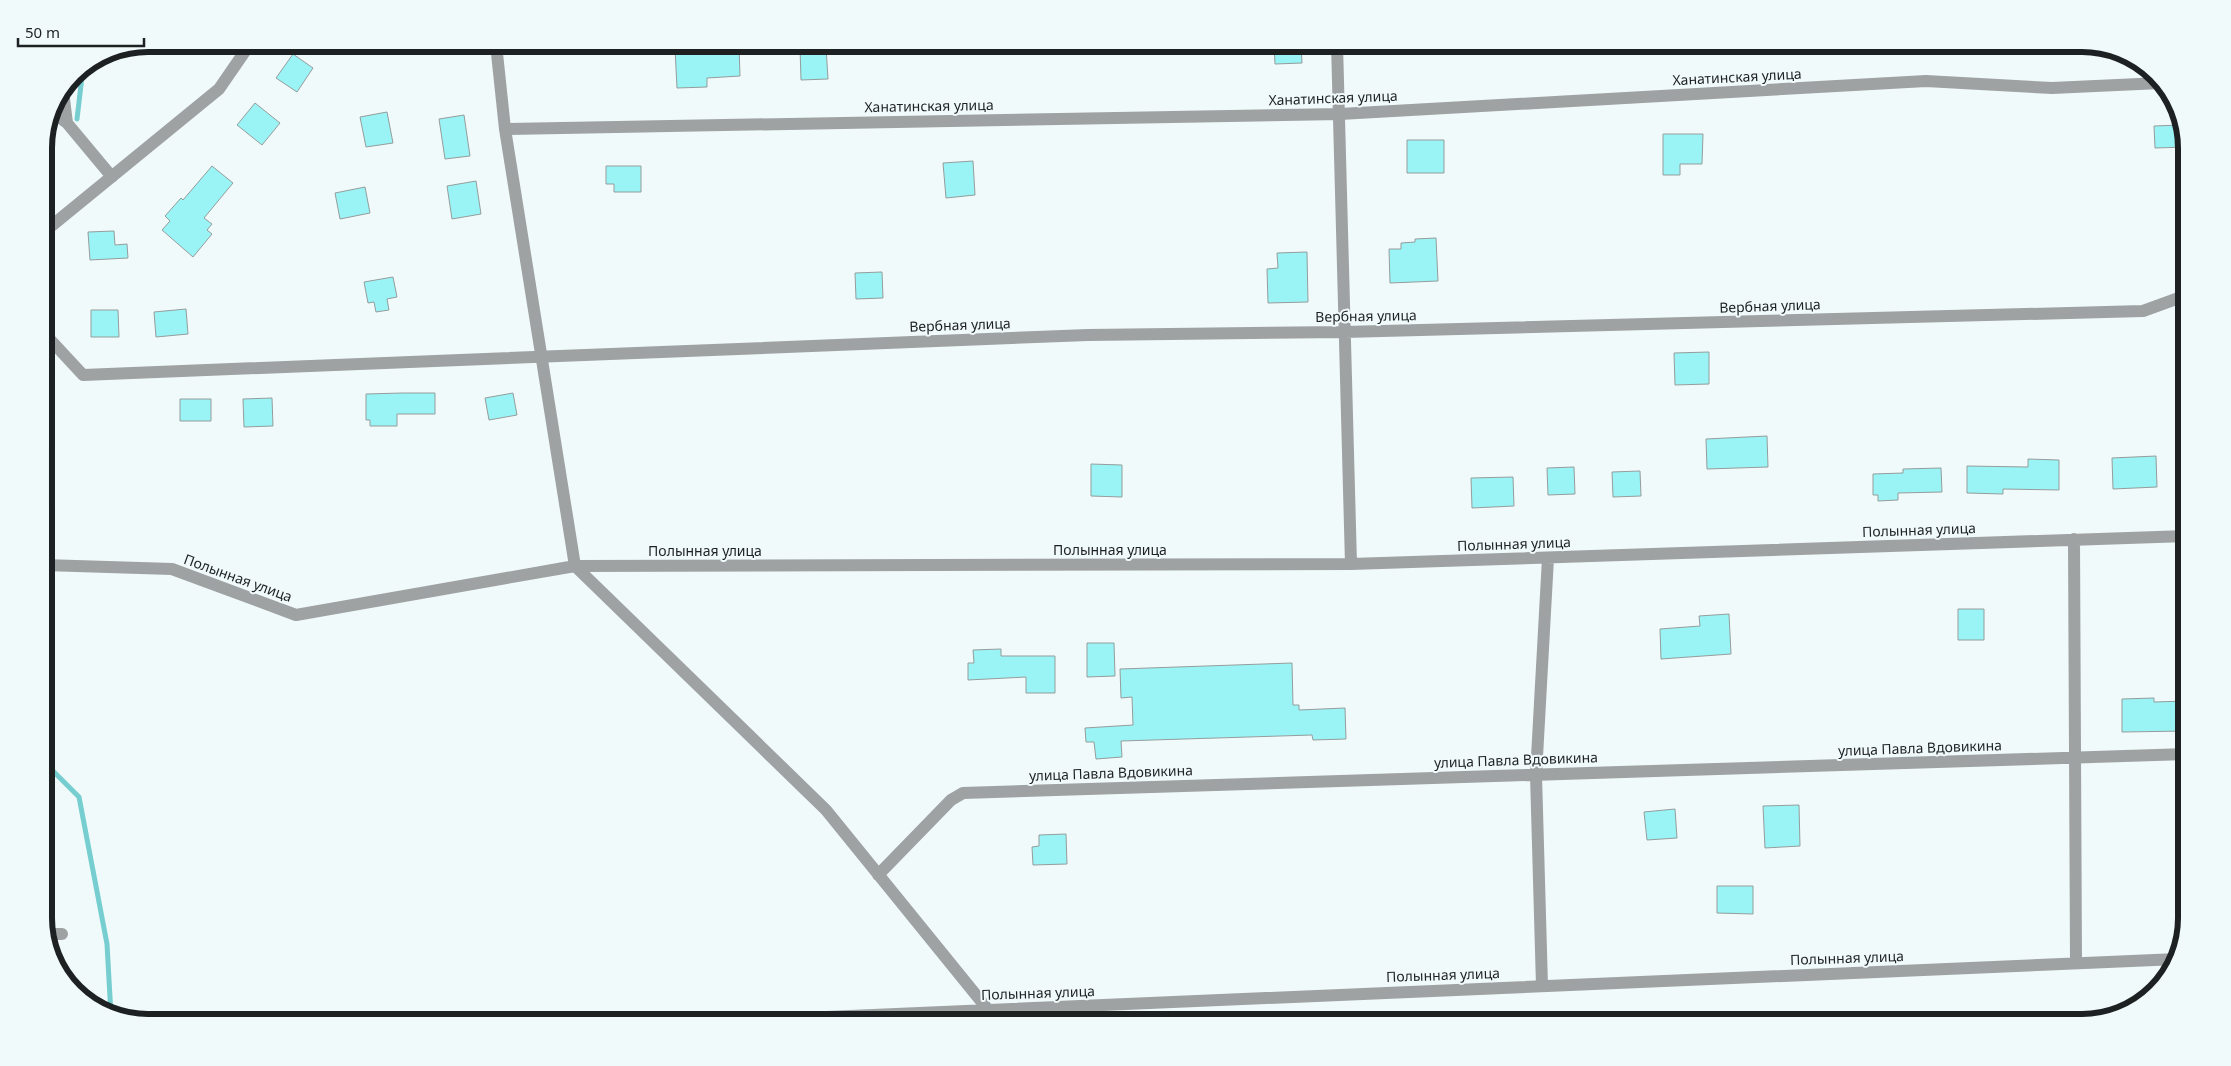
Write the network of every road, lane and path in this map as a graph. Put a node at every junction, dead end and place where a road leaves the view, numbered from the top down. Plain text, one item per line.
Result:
1 (1337, 52) edge
2 (244, 53) edge
3 (497, 53) edge
4 (2152, 83) edge
5 (64, 102) edge
6 (1340, 114) junction
7 (58, 117) edge
8 (67, 123) junction
9 (505, 128) junction
10 (112, 178) junction
11 (53, 225) edge
12 (2178, 298) edge
13 (1344, 332) junction
14 (53, 343) edge
15 (542, 356) junction
16 (2178, 536) edge
17 (2074, 540) junction
18 (1548, 558) junction
19 (1351, 564) junction
20 (53, 565) edge
21 (575, 566) junction
22 (2178, 754) edge
23 (2075, 758) junction
24 (1536, 775) junction
25 (878, 875) junction
26 (54, 934) edge
27 (62, 934) dead end
28 (2169, 959) edge
29 (2076, 963) junction
30 (1542, 986) junction
31 (987, 1010) junction
32 (894, 1014) edge
33 (991, 1014) edge

1 - 6 street
2 - 10 street
3 - 9 street
4 - 6 street, Ханатинская улица
5 - 8 street
6 - 9 street, Ханатинская улица
6 - 13 street
7 - 8 street
8 - 10 street
9 - 15 street
10 - 11 street
12 - 13 street, Вербная улица
13 - 15 street, Вербная улица
13 - 19 street
14 - 15 street, Вербная улица
15 - 21 street
16 - 17 street, Полынная улица
17 - 18 street, Полынная улица
17 - 23 street
18 - 19 street, Полынная улица
18 - 24 street
19 - 21 street, Полынная улица
20 - 21 street, Полынная улица
21 - 25 street
22 - 23 street, улица Павла Вдовикина
23 - 24 street, улица Павла Вдовикина
23 - 29 street
24 - 25 street, улица Павла Вдовикина
24 - 30 street
25 - 31 street
26 - 27 street
28 - 29 street, Полынная улица
29 - 30 street, Полынная улица
30 - 31 street, Полынная улица
31 - 32 street, Полынная улица
31 - 33 street

